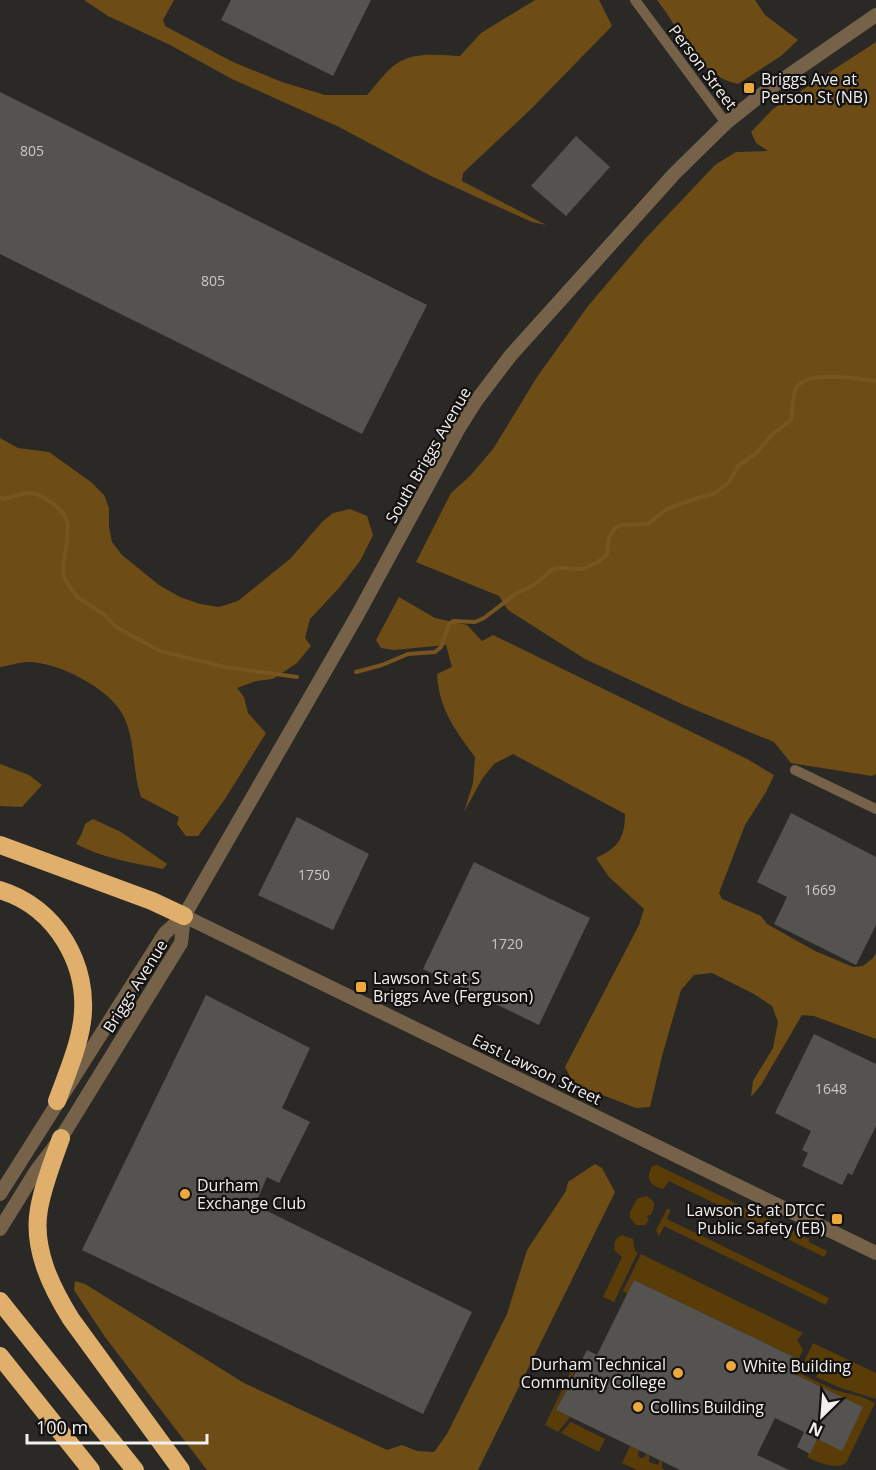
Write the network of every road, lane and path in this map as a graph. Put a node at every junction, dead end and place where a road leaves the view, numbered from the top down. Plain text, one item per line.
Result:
1 (635, 0) edge
2 (876, 15) edge
3 (726, 123) junction
4 (795, 770) dead end
5 (876, 809) edge
6 (0, 845) edge
7 (0, 890) edge
8 (184, 916) junction
9 (57, 1101) junction
10 (61, 1138) junction
11 (0, 1194) edge
12 (0, 1229) edge
13 (876, 1253) edge
14 (3, 1304) edge
15 (0, 1356) edge
16 (91, 1470) edge
17 (135, 1470) edge
18 (181, 1470) edge

1 - 3 street, Person Street
2 - 3 street, South Briggs Avenue
3 - 8 street, South Briggs Avenue
4 - 5 street
6 - 8 highway
7 - 9 highway
8 - 9 street, Briggs Avenue
8 - 10 street, Briggs Avenue
8 - 13 street, East Lawson Street
9 - 11 street, Briggs Avenue
10 - 12 street, Briggs Avenue
10 - 18 highway
14 - 17 highway
15 - 16 highway

